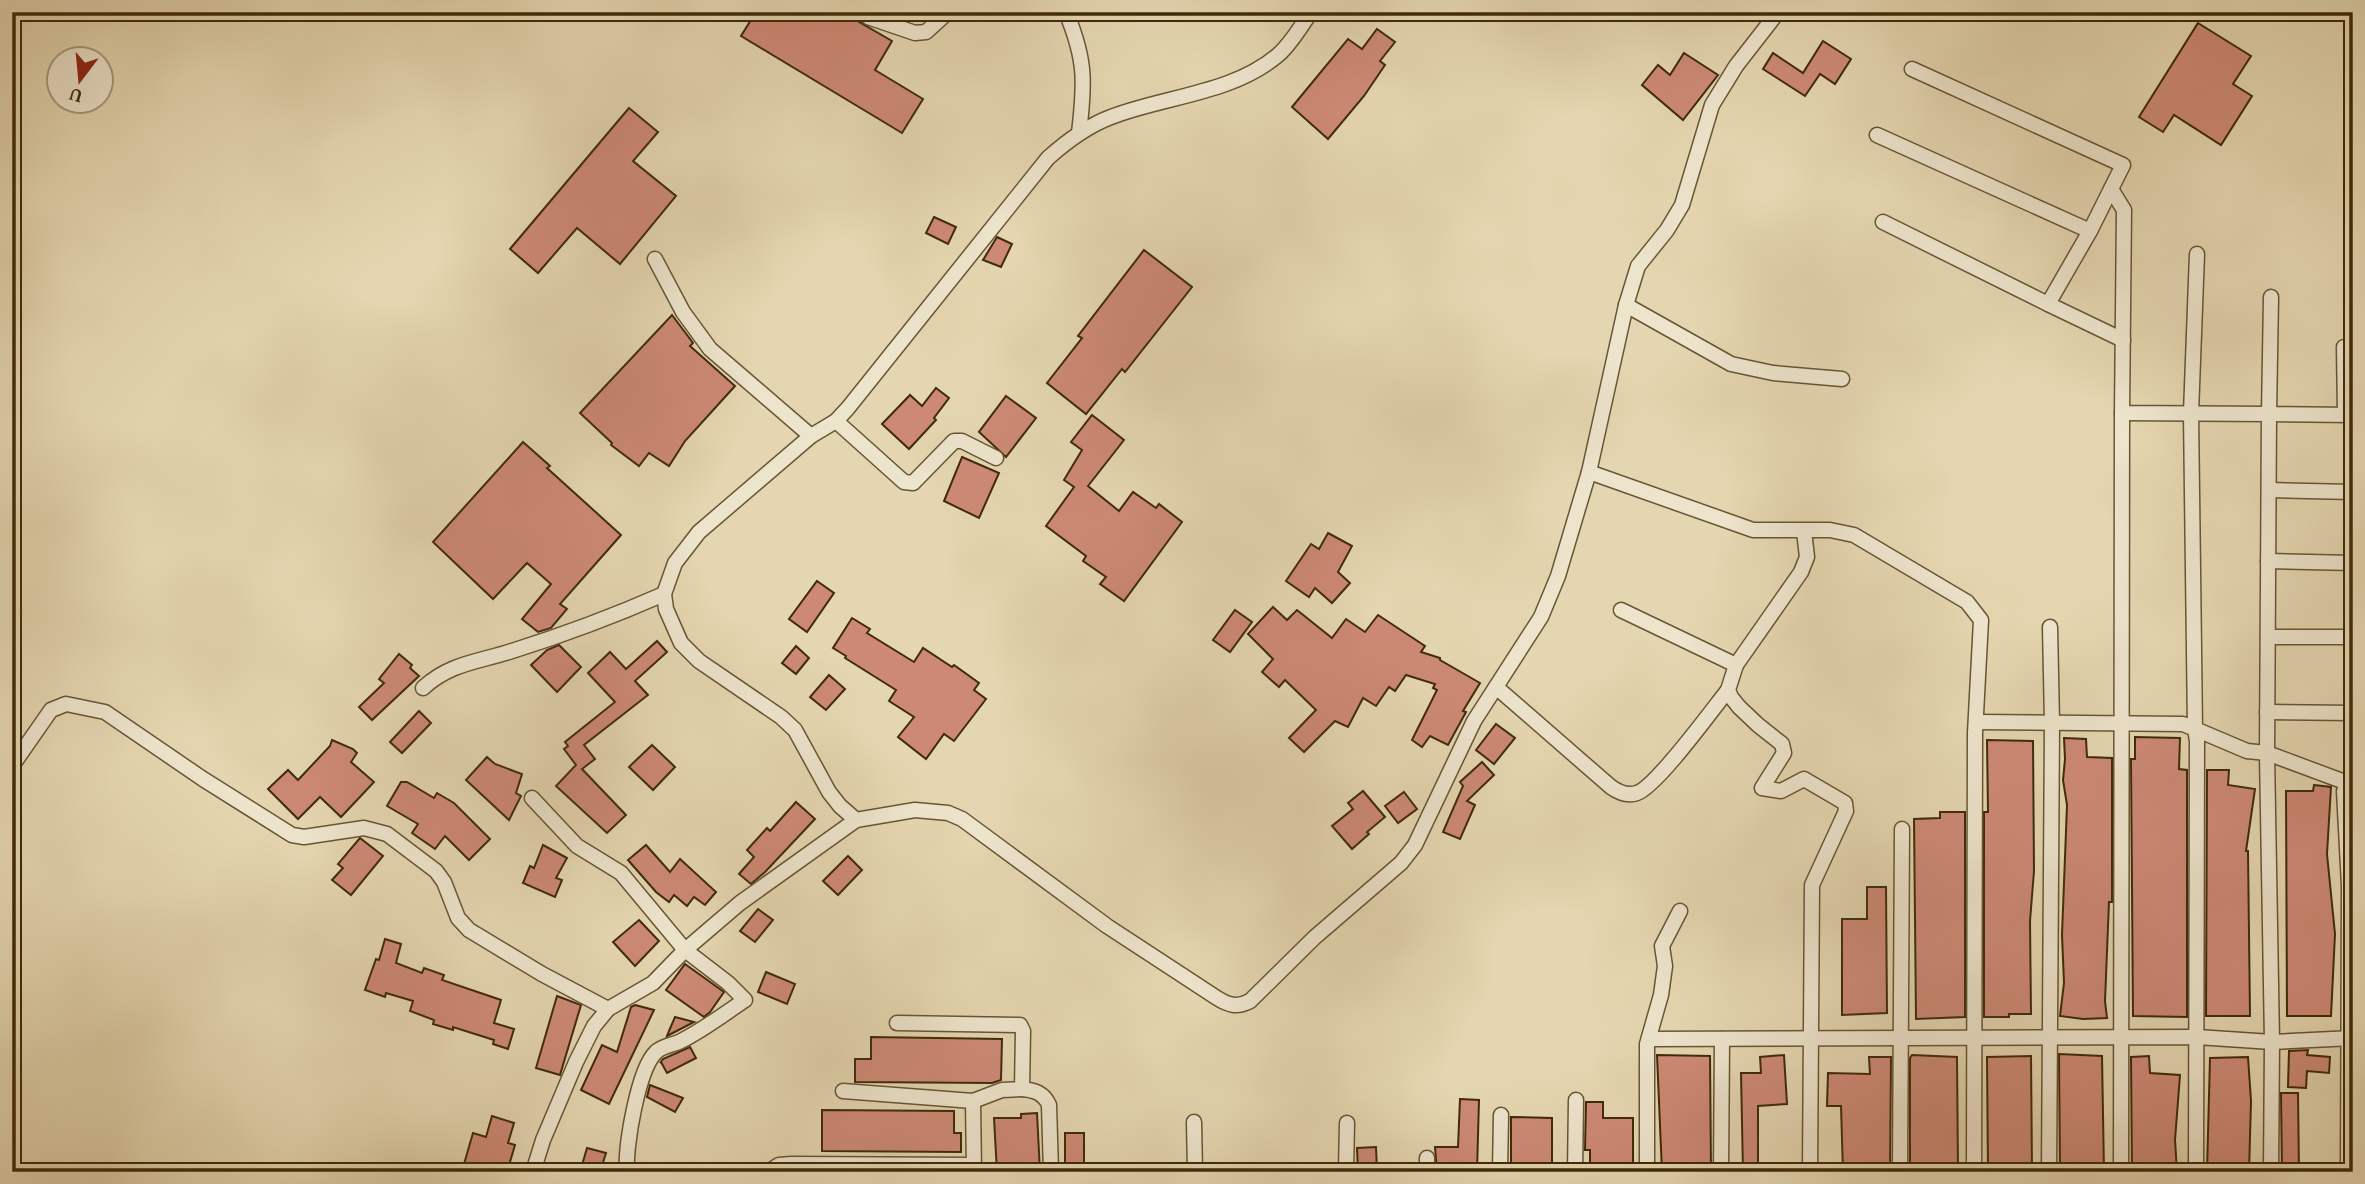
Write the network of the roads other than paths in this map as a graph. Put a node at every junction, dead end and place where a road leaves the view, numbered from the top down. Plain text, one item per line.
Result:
1 (948, 12) edge
2 (1066, 12) edge
3 (1311, 12) edge
4 (1779, 12) edge
5 (869, 17) dead end
6 (1912, 69) dead end
7 (1079, 133) junction
8 (1877, 135) dead end
9 (2111, 189) junction
10 (1883, 222) dead end
11 (2090, 231) junction
12 (2197, 254) dead end
13 (654, 259) dead end
14 (2271, 297) dead end
15 (2048, 304) junction
16 (1626, 305) junction
17 (2123, 340) junction
18 (2344, 347) dead end
19 (1842, 379) dead end
20 (2122, 413) junction
21 (2191, 413) junction
22 (2269, 414) junction
23 (2349, 415) edge
24 (836, 421) junction
25 (811, 436) junction
26 (996, 457) dead end
27 (1588, 472) junction
28 (2269, 490) junction
29 (2353, 492) edge
30 (1804, 531) junction
31 (2268, 561) junction
32 (2353, 563) edge
33 (664, 594) junction
34 (1621, 610) dead end
35 (2050, 627) dead end
36 (2268, 636) junction
37 (2353, 637) edge
38 (1736, 665) junction
39 (1496, 687) junction
40 (423, 688) dead end
41 (1728, 690) junction
42 (2267, 712) junction
43 (2353, 713) edge
44 (1977, 722) junction
45 (2052, 723) junction
46 (2122, 723) junction
47 (2194, 729) junction
48 (2267, 753) junction
49 (12, 766) edge
50 (2349, 788) edge
51 (532, 798) dead end
52 (856, 820) junction
53 (1902, 829) dead end
54 (2351, 886) edge
55 (1680, 911) dead end
56 (685, 950) junction
57 (608, 1009) junction
58 (897, 1023) dead end
59 (1810, 1037) junction
60 (1974, 1037) junction
61 (2122, 1037) junction
62 (2197, 1037) junction
63 (2048, 1038) junction
64 (2351, 1038) edge
65 (1650, 1039) junction
66 (1902, 1039) junction
67 (1722, 1040) junction
68 (2272, 1042) junction
69 (1022, 1089) junction
70 (843, 1091) dead end
71 (1576, 1100) dead end
72 (973, 1101) junction
73 (1501, 1115) dead end
74 (1194, 1122) dead end
75 (1348, 1123) dead end
76 (974, 1168) edge
77 (533, 1172) edge
78 (626, 1172) edge
79 (768, 1172) edge
80 (1051, 1172) edge
81 (1195, 1172) edge
82 (1346, 1172) edge
83 (1500, 1172) edge
84 (1575, 1172) edge
85 (1647, 1172) edge
86 (1721, 1172) edge
87 (1810, 1172) edge
88 (1900, 1172) edge
89 (1973, 1172) edge
90 (2049, 1172) edge
91 (2121, 1172) edge
92 (2196, 1172) edge
93 (2271, 1172) edge
94 (2348, 1172) edge

1 - 5 street
2 - 7 street
3 - 7 street
4 - 16 street
6 - 9 street
7 - 24 street
8 - 11 street
9 - 11 street
9 - 17 street
10 - 15 street
11 - 15 street
12 - 21 street
13 - 25 street
14 - 22 street
15 - 17 street
16 - 19 street
16 - 27 street
17 - 20 street
18 - 23 street
20 - 21 street
20 - 46 street
21 - 22 street
21 - 47 street
22 - 23 street
22 - 28 street
24 - 25 street
24 - 26 street
25 - 33 street
27 - 30 street
27 - 39 street
28 - 29 street
28 - 31 street
30 - 38 street
30 - 44 street
31 - 32 street
31 - 36 street
33 - 40 street
33 - 52 street
34 - 38 street
35 - 45 street
36 - 37 street
36 - 42 street
38 - 41 street
39 - 41 street
39 - 52 street
41 - 59 street
42 - 43 street
42 - 48 street
44 - 45 street
44 - 60 street
45 - 46 street
45 - 63 street
46 - 47 street
46 - 61 street
47 - 48 street
47 - 62 street
48 - 50 street
48 - 68 street
49 - 57 street
50 - 54 street
51 - 56 street
52 - 56 street
53 - 66 street
54 - 64 street
55 - 65 street
56 - 57 street
56 - 78 street
57 - 77 street
58 - 69 street
59 - 66 street
59 - 67 street
59 - 87 street
60 - 63 street
60 - 66 street
60 - 89 street
61 - 62 street
61 - 63 street
61 - 91 street
62 - 68 street
62 - 92 street
63 - 90 street
64 - 68 street
64 - 94 street
65 - 67 street
65 - 85 street
66 - 88 street
67 - 86 street
68 - 93 street
69 - 72 street
69 - 80 street
70 - 72 street
71 - 84 street
72 - 76 street
73 - 83 street
74 - 81 street
75 - 82 street
76 - 79 street

